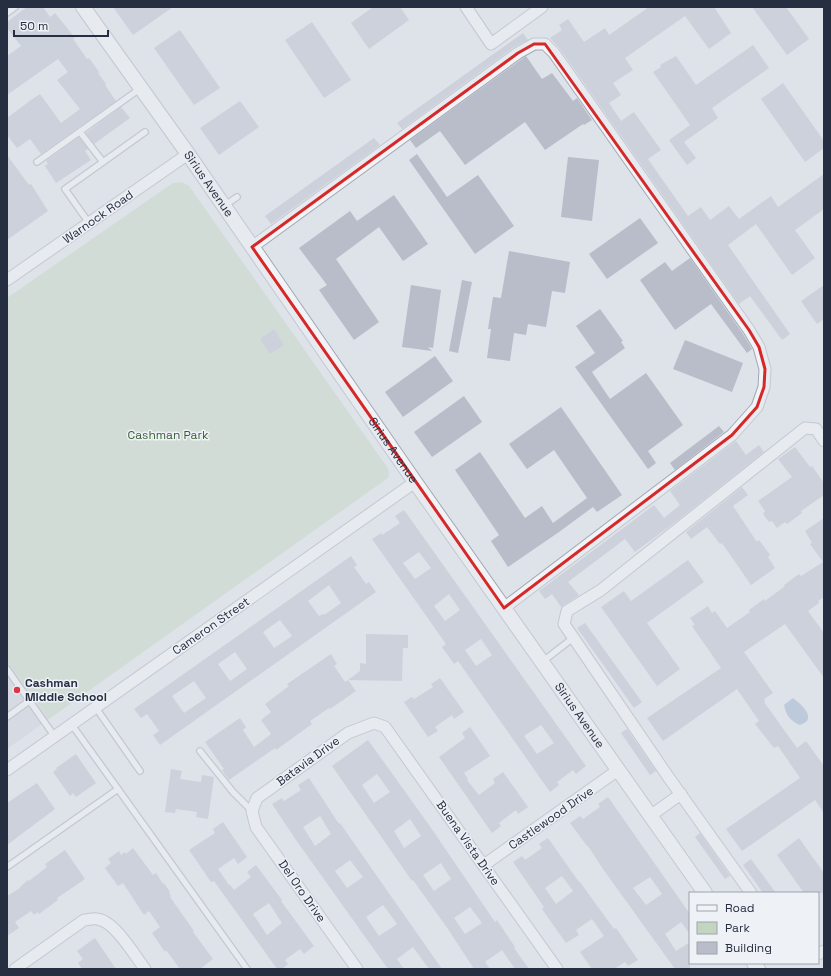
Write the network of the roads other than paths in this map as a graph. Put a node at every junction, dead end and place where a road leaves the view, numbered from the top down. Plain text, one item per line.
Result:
1 (15, 7) edge
2 (83, 7) edge
3 (466, 7) edge
4 (542, 7) edge
5 (7, 13) edge
6 (141, 88) junction
7 (80, 132) junction
8 (145, 132) dead end
9 (188, 154) junction
10 (37, 162) dead end
11 (103, 162) junction
12 (237, 197) dead end
13 (224, 206) junction
14 (89, 223) junction
15 (252, 246) junction
16 (7, 280) edge
17 (824, 441) edge
18 (415, 482) junction
19 (504, 608) junction
20 (573, 638) junction
21 (542, 662) junction
22 (7, 669) edge
23 (29, 701) junction
24 (96, 708) junction
25 (7, 717) edge
26 (374, 723) joint
27 (72, 725) junction
28 (55, 737) junction
29 (200, 751) dead end
30 (7, 770) edge
31 (618, 770) junction
32 (140, 771) dead end
33 (118, 789) junction
34 (681, 794) junction
35 (252, 811) junction
36 (650, 816) junction
37 (484, 865) junction
38 (7, 867) edge
39 (704, 892) edge
40 (750, 892) edge
41 (15, 969) edge
42 (145, 969) edge
43 (248, 969) edge
44 (358, 969) edge
45 (557, 969) edge

1 - 5 lane
2 - 6 street, Sirius Avenue
3 - 4 street
6 - 7 lane
6 - 9 street, Sirius Avenue
7 - 10 lane
7 - 11 lane
8 - 11 lane
9 - 13 street, Sirius Avenue
9 - 14 street, Warnock Road
11 - 14 lane
12 - 13 lane
13 - 15 street, Sirius Avenue
14 - 16 street, Warnock Road
15 - 18 street, Sirius Avenue
15 - 19 street
17 - 20 street
18 - 19 street, Sirius Avenue
18 - 24 street, Cameron Street
19 - 21 street, Sirius Avenue
20 - 21 lane
20 - 34 street
21 - 31 street, Sirius Avenue
22 - 23 lane
23 - 25 lane
23 - 28 lane
24 - 27 street, Cameron Street
24 - 32 lane
26 - 35 street, Batavia Drive
26 - 37 street, Buena Vista Drive
27 - 28 street, Cameron Street
27 - 33 lane
28 - 30 street, Cameron Street
29 - 35 lane
31 - 36 street, Sirius Avenue
31 - 37 street, Castlewood Drive
33 - 38 lane
33 - 43 lane
34 - 36 street
34 - 40 street
35 - 44 street, Del Oro Drive
36 - 39 street, Sirius Avenue
37 - 45 street, Buena Vista Drive
41 - 42 street

